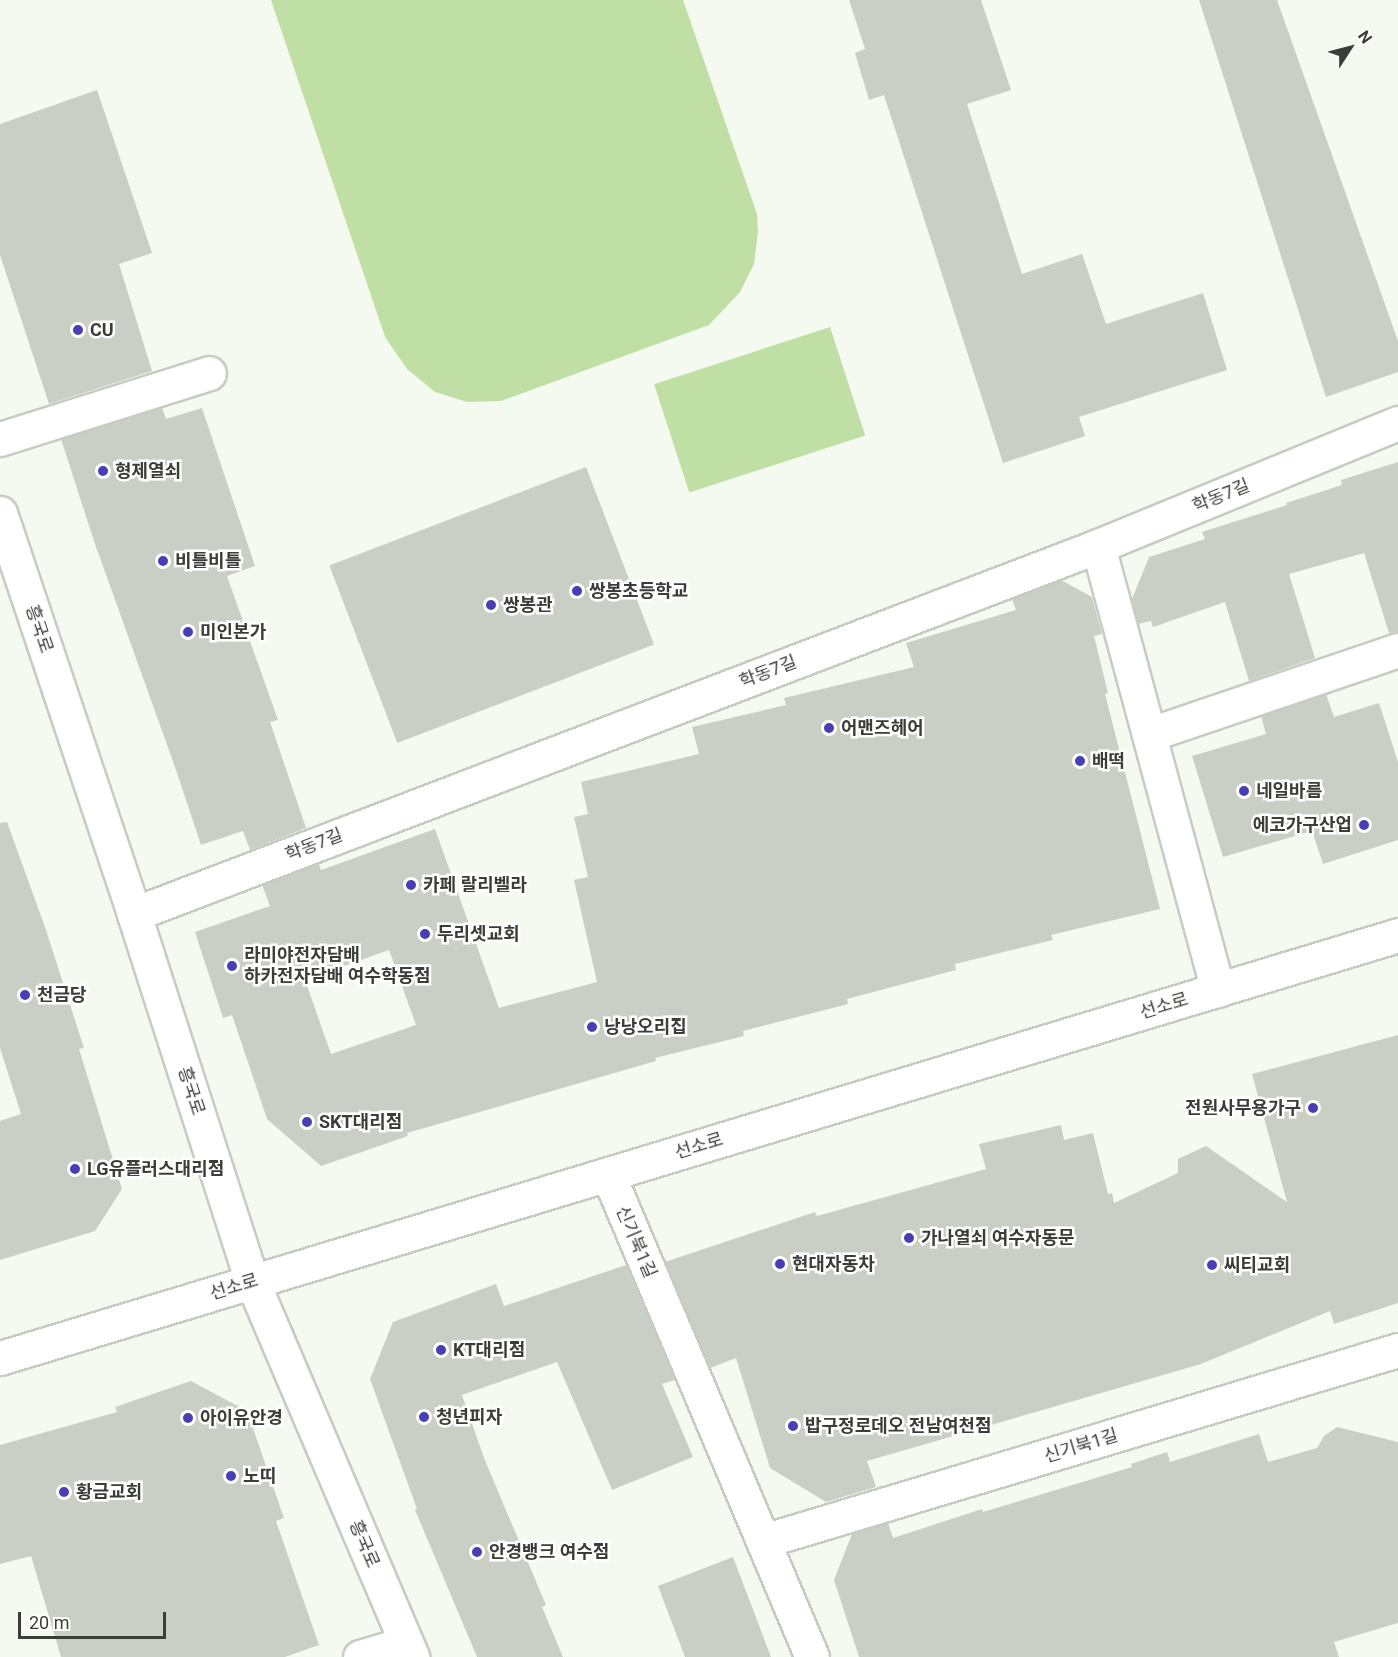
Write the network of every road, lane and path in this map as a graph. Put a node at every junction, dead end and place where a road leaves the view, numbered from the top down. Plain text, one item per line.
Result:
1 (209, 373) dead end
2 (1398, 423) edge
3 (0, 439) edge
4 (0, 513) edge
5 (1098, 546) junction
6 (1398, 650) edge
7 (1150, 734) junction
8 (135, 914) junction
9 (1398, 935) edge
10 (1218, 990) junction
11 (608, 1174) junction
12 (252, 1281) junction
13 (1398, 1350) edge
14 (0, 1358) edge
15 (763, 1541) junction
16 (409, 1650) edge
17 (360, 1657) edge
18 (812, 1657) edge

1 - 3 street
2 - 5 street, 학동7길
4 - 8 street, 흥국로
5 - 7 street
5 - 8 street, 학동7길
6 - 7 street
7 - 10 street
8 - 12 street, 흥국로
9 - 10 street, 선소로
10 - 11 street, 선소로
11 - 12 street, 선소로
11 - 15 street, 신기북1길
12 - 14 street, 선소로
12 - 16 street, 흥국로
13 - 15 street, 신기북1길
15 - 18 street, 신기북1길
16 - 17 street

